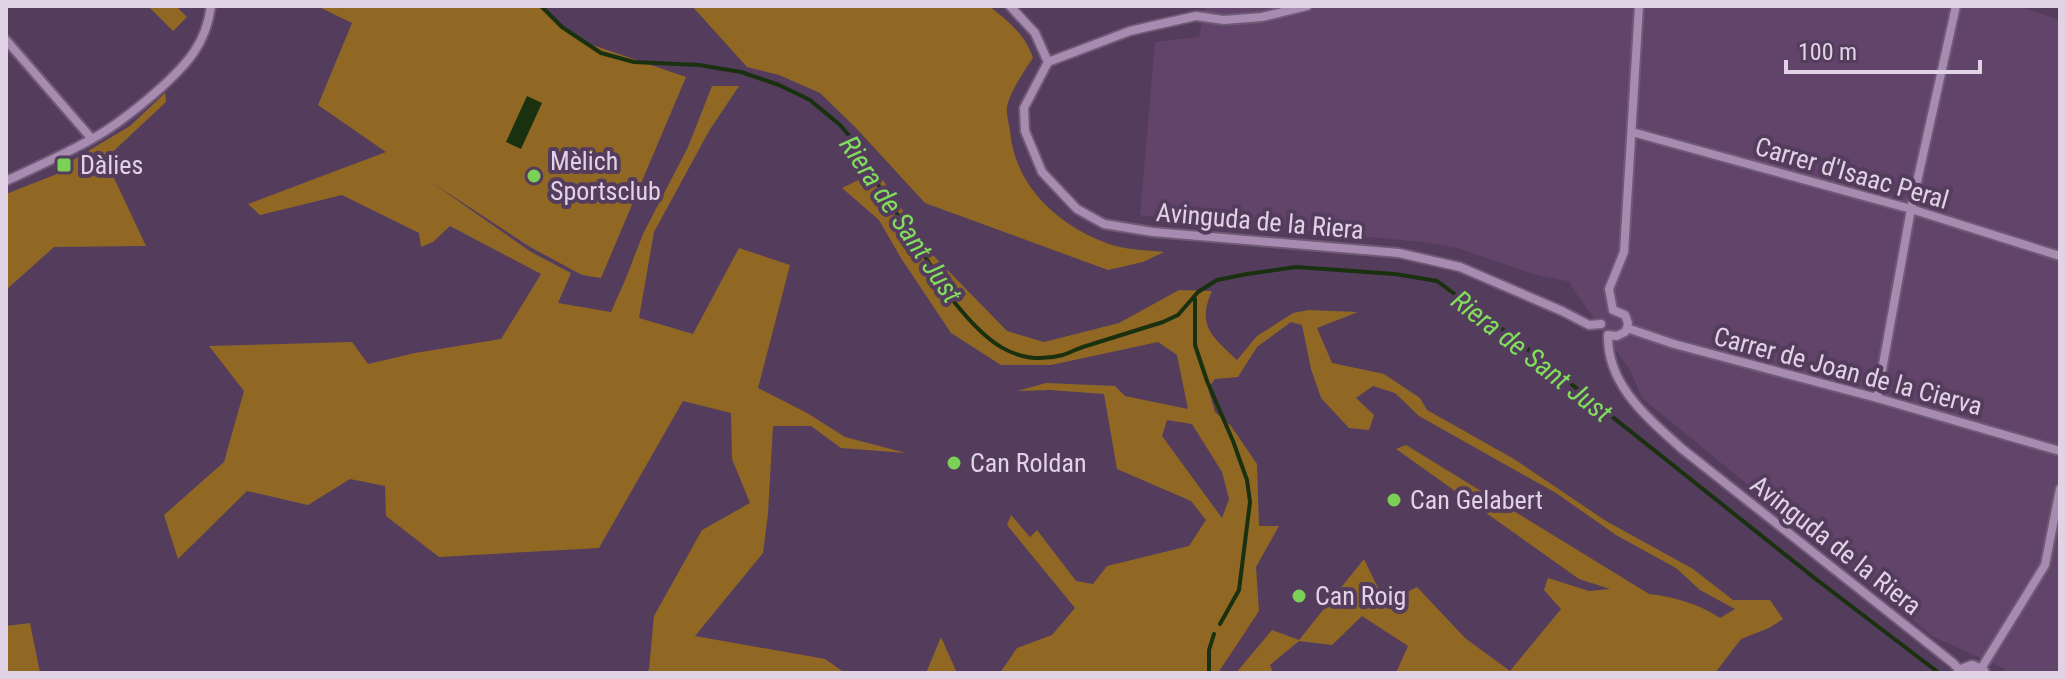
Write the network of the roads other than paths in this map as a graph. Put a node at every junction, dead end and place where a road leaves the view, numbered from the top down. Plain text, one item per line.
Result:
1 (211, 6) edge
2 (1010, 6) edge
3 (1199, 6) edge
4 (1307, 6) edge
5 (1639, 6) edge
6 (1956, 6) edge
7 (1196, 16) junction
8 (6, 40) edge
9 (1048, 62) junction
10 (1632, 132) junction
11 (92, 139) junction
12 (6, 181) edge
13 (1911, 209) junction
14 (2060, 256) edge
15 (1613, 310) junction
16 (1601, 324) junction
17 (1627, 328) junction
18 (1608, 335) junction
19 (1877, 398) junction
20 (2060, 451) edge
21 (2060, 489) edge
22 (1971, 673) edge

1 - 11 street
2 - 9 street
3 - 7 street
4 - 7 street
5 - 10 street
6 - 13 street
7 - 9 street
8 - 11 street
9 - 16 street, Avinguda de la Riera
10 - 13 street, Carrer d'Isaac Peral
10 - 15 street
11 - 12 street
13 - 14 street, Carrer d'Isaac Peral
13 - 19 street
15 - 16 street
15 - 17 street
16 - 18 street
17 - 18 street
17 - 19 street, Carrer de Joan de la Cierva
18 - 22 street, Avinguda de la Riera
19 - 20 street, Carrer de Joan de la Cierva
21 - 22 street

